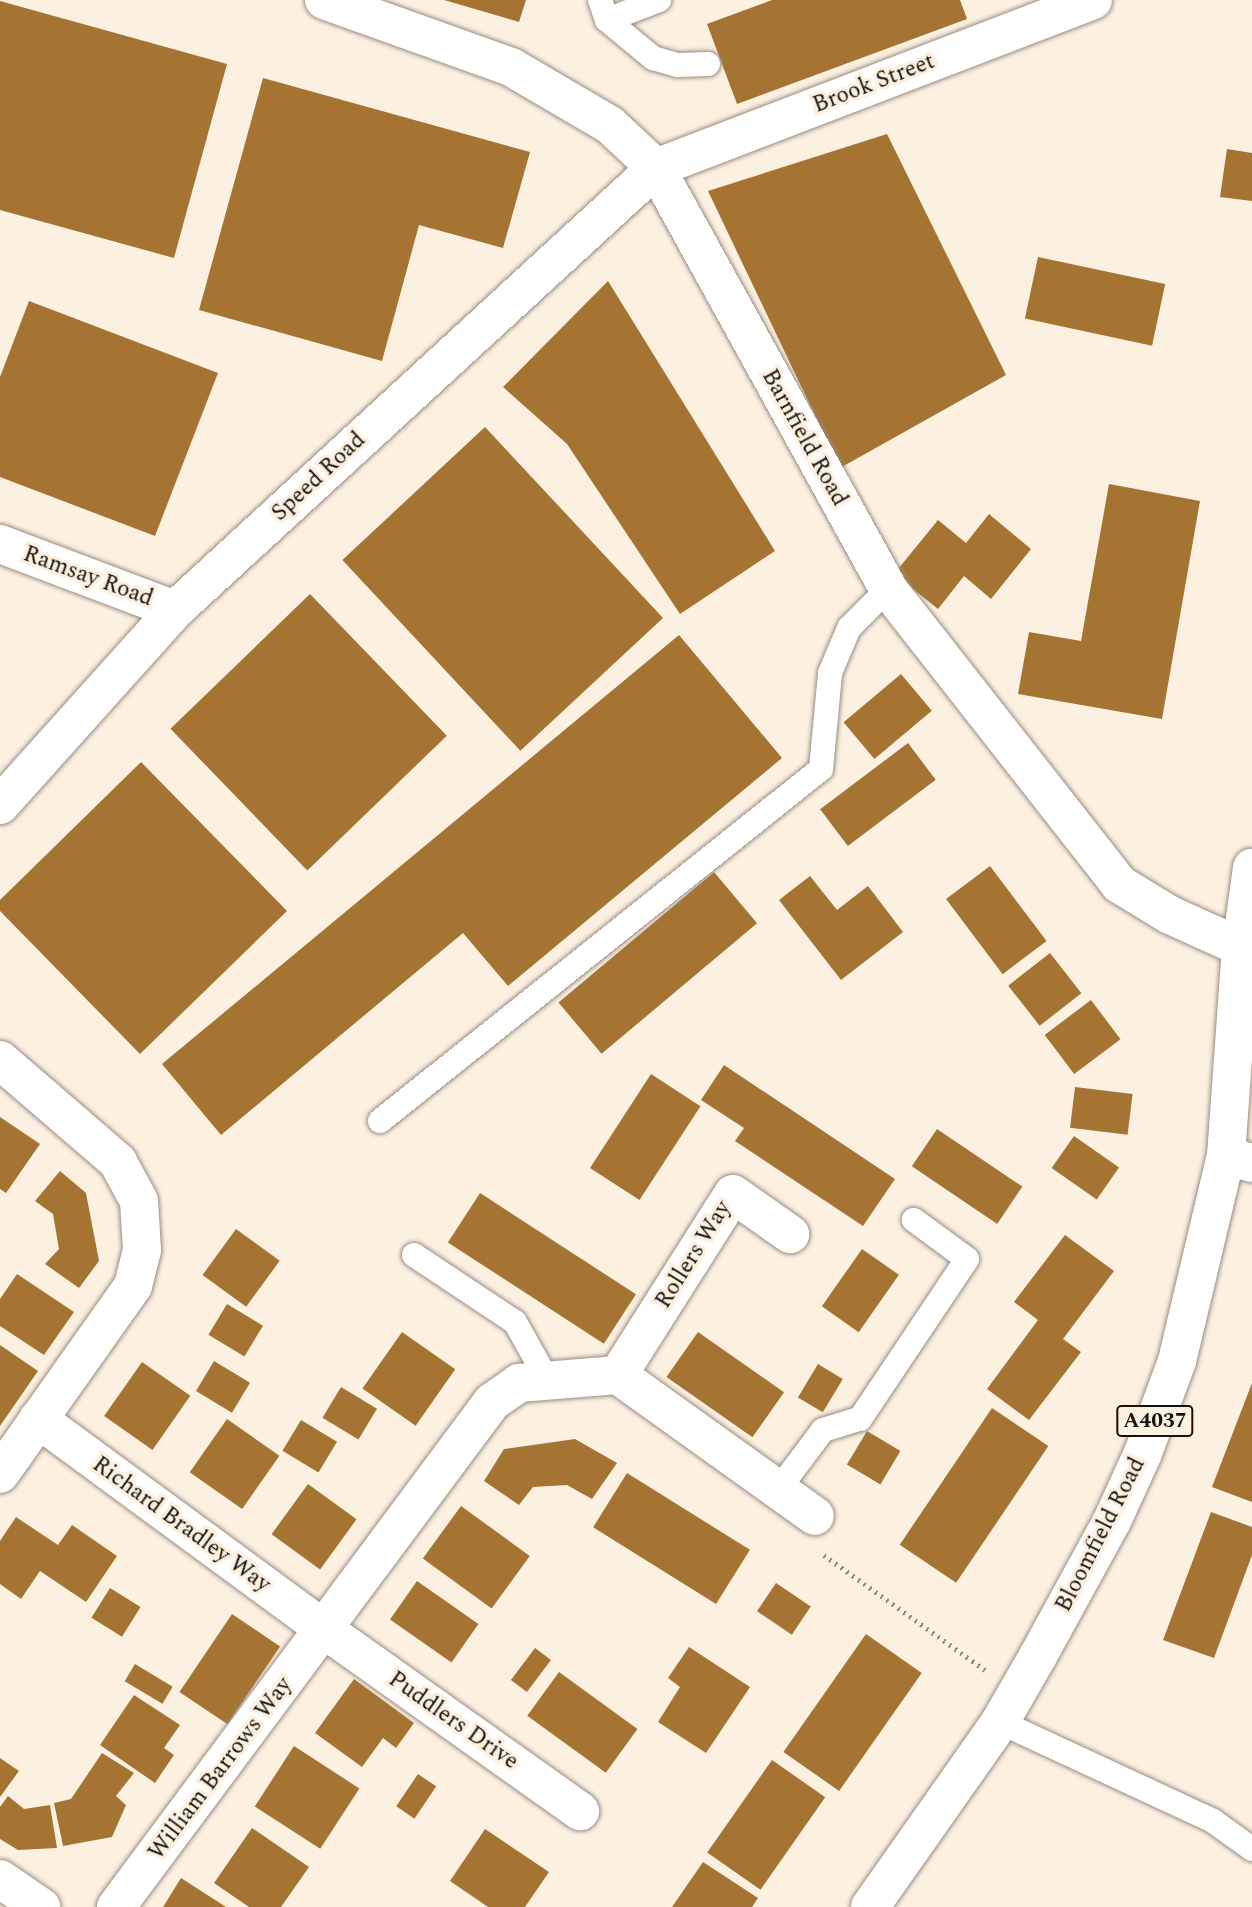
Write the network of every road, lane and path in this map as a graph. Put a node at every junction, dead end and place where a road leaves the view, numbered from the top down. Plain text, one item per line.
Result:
1 (324, 0) edge
2 (659, 0) edge
3 (1078, 3) edge
4 (603, 10) edge
5 (708, 64) dead end
6 (656, 167) junction
7 (0, 544) edge
8 (888, 589) junction
9 (176, 610) junction
10 (0, 805) edge
11 (1252, 868) edge
12 (1241, 947) junction
13 (0, 1060) edge
14 (380, 1121) dead end
15 (1239, 1159) edge
16 (914, 1220) dead end
17 (790, 1234) dead end
18 (414, 1255) dead end
19 (618, 1375) junction
20 (548, 1381) junction
21 (38, 1419) junction
22 (0, 1474) edge
23 (778, 1490) junction
24 (815, 1516) joint
25 (325, 1630) junction
26 (1008, 1708) junction
27 (580, 1811) dead end
28 (1252, 1849) edge
29 (0, 1879) edge
30 (41, 1907) edge
31 (116, 1907) edge
32 (870, 1907) edge

1 - 6 street, Barnfield Road
2 - 4 lane
3 - 6 street, Brook Street
4 - 5 lane
6 - 8 street, Barnfield Road
6 - 9 street, Speed Road
7 - 9 street, Ramsay Road
8 - 12 street, Barnfield Road
8 - 14 lane
9 - 10 street, Speed Road
11 - 12 street, Bloomfield Road / A4037
12 - 15 street, Bloomfield Road / A4037
13 - 21 street
15 - 26 street, Bloomfield Road / A4037
16 - 23 lane
17 - 19 street, Rollers Way
18 - 20 lane
19 - 20 street, William Barrows Way
19 - 23 street
20 - 25 street, William Barrows Way
21 - 22 street
21 - 25 street, Richard Bradley Way
23 - 24 street
24 - 26 path
25 - 27 street, Puddlers Drive
25 - 31 street, William Barrows Way
26 - 28 lane
26 - 32 street, Bloomfield Road / A4037
29 - 30 street

